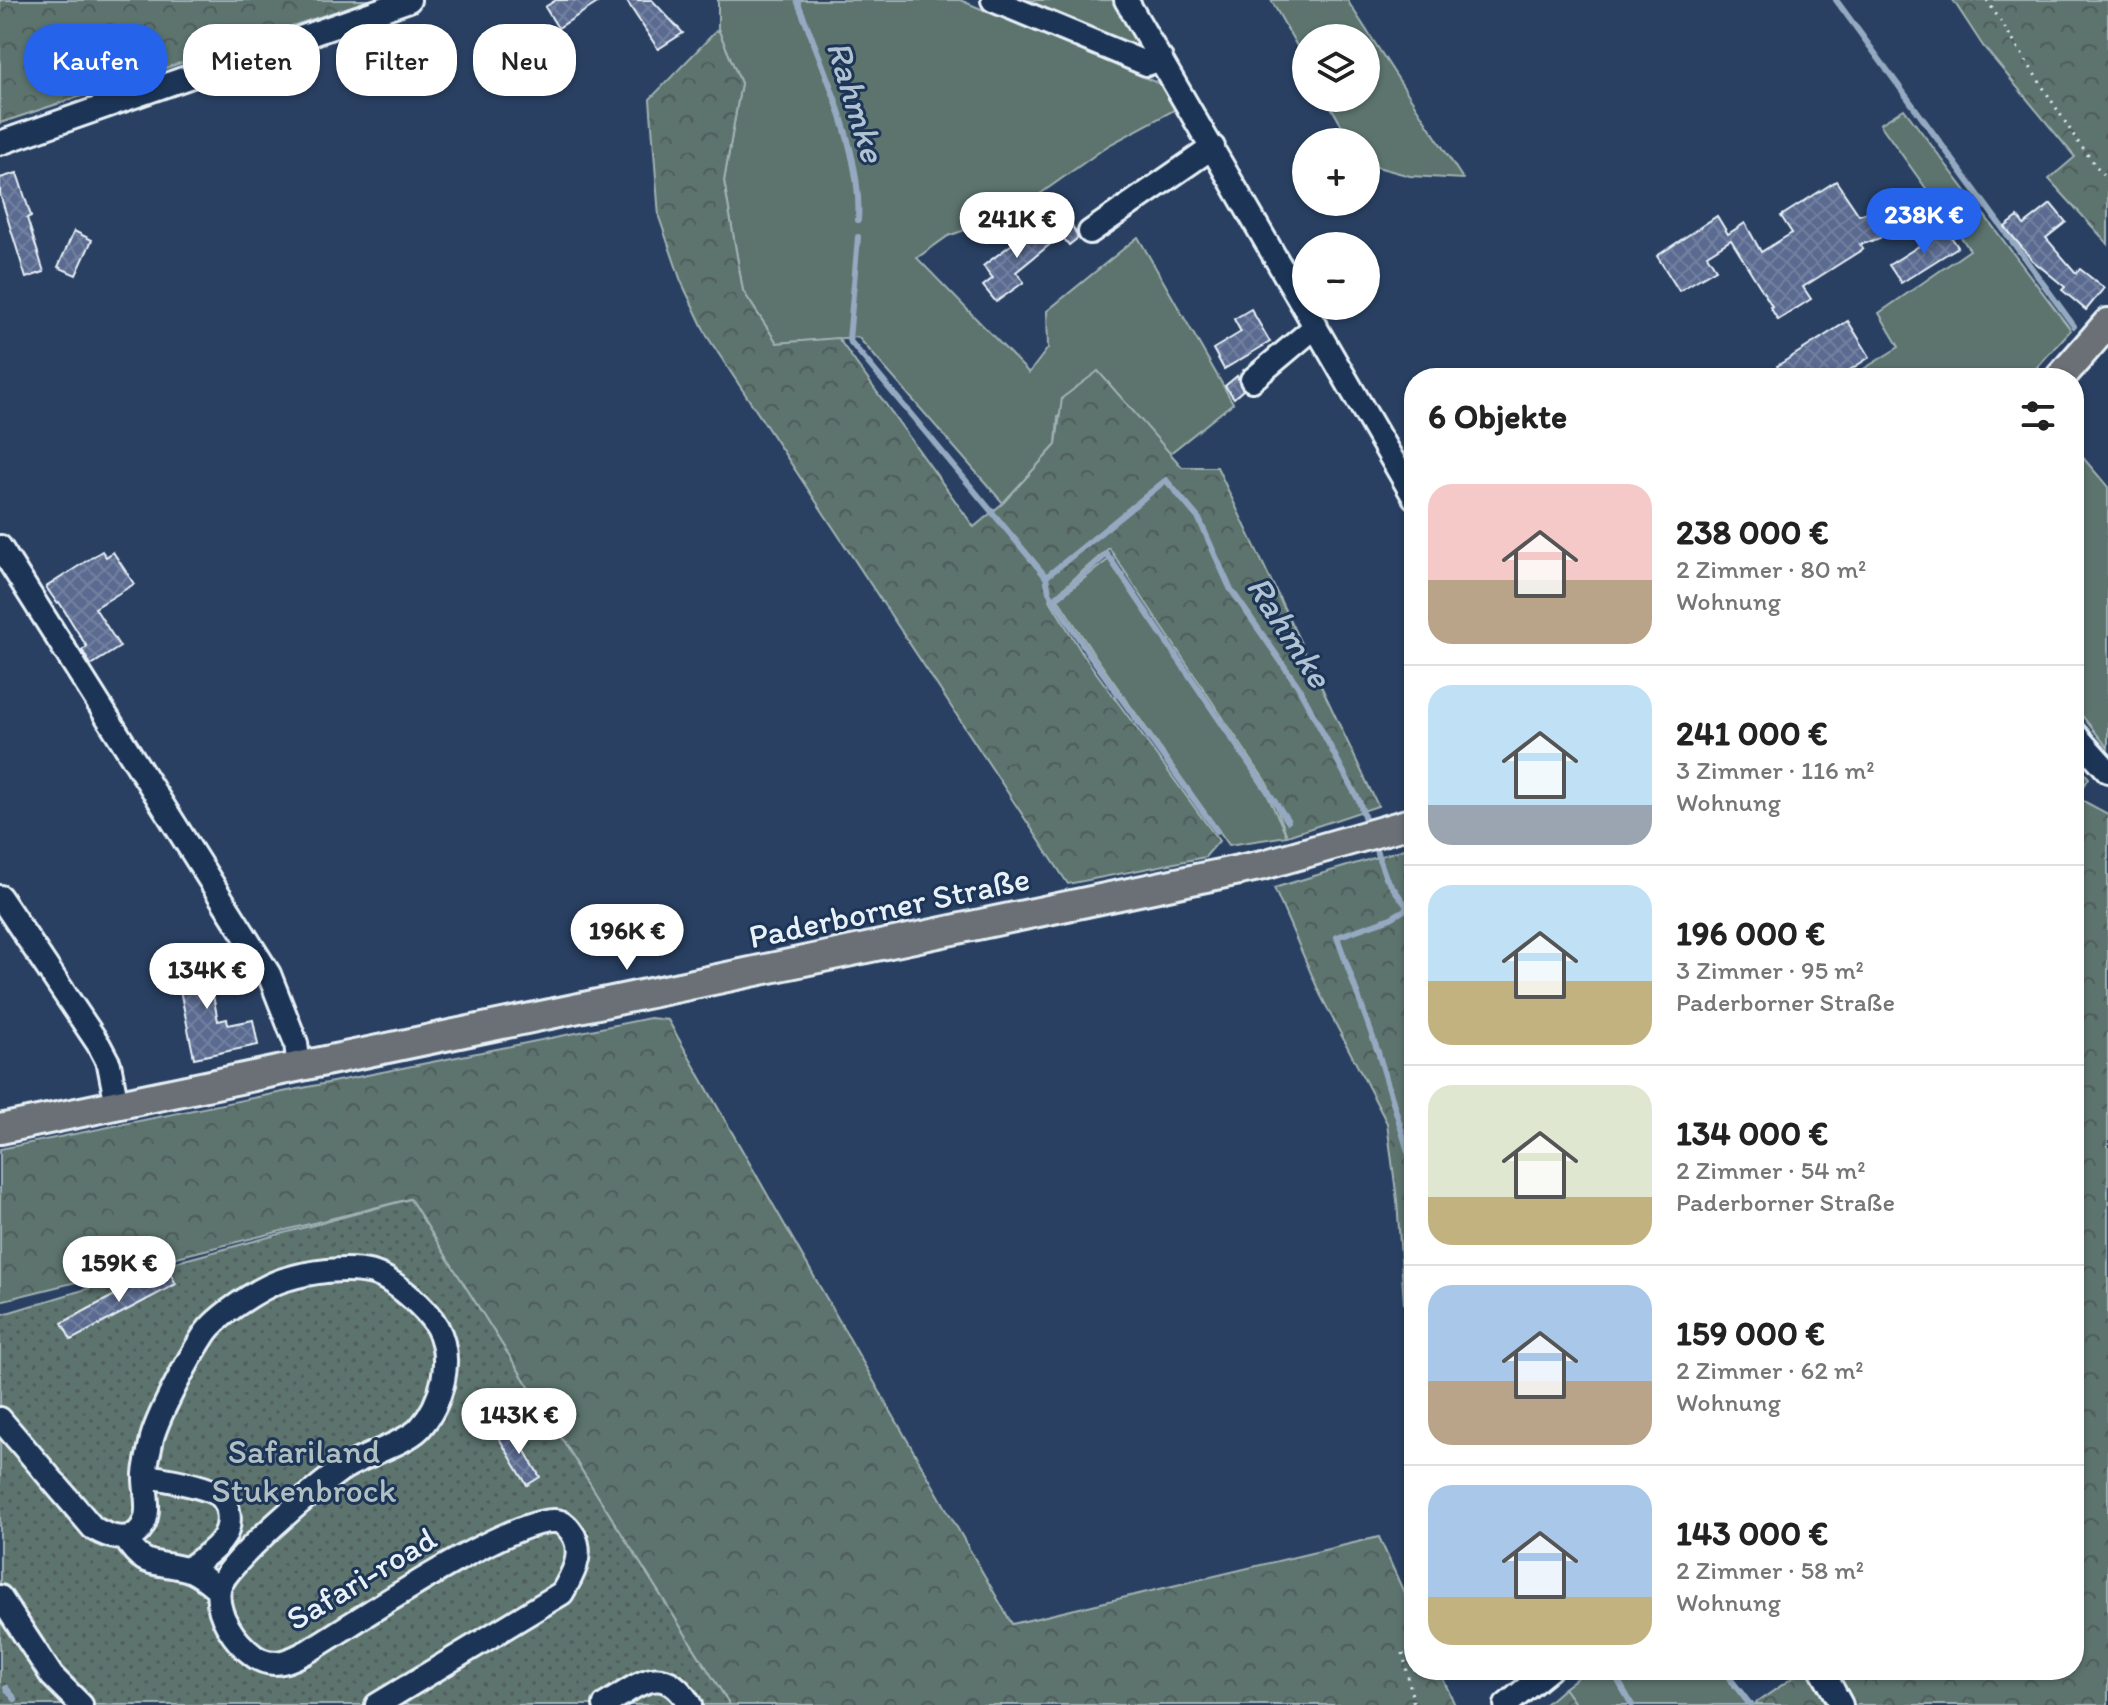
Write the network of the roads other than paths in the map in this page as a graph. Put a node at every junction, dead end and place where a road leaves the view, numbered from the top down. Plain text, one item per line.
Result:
1 (409, 0) edge
2 (993, 0) edge
3 (1126, 0) edge
4 (1161, 59) junction
5 (0, 143) edge
6 (1213, 147) junction
7 (1090, 232) dead end
8 (2108, 323) edge
9 (1316, 326) junction
10 (2069, 368) edge
11 (1252, 380) dead end
12 (1404, 480) edge
13 (0, 547) edge
14 (2084, 744) edge
15 (2108, 771) edge
16 (1404, 825) edge
17 (0, 897) edge
18 (299, 1068) junction
19 (117, 1105) junction
20 (0, 1129) edge
21 (0, 1419) edge
22 (145, 1475) junction
23 (125, 1538) junction
24 (188, 1569) junction
25 (219, 1590) junction
26 (0, 1597) edge
27 (1537, 1680) edge
28 (1827, 1680) edge
29 (642, 1683) junction
30 (81, 1705) edge
31 (377, 1705) edge
32 (588, 1705) edge
33 (605, 1705) edge
34 (690, 1705) edge
35 (1506, 1705) edge
36 (1841, 1705) edge

1 - 5 street
2 - 4 street
3 - 4 street
4 - 6 street
6 - 7 street
6 - 9 street
8 - 10 main road
9 - 11 street
9 - 12 street
13 - 18 street
14 - 15 street
16 - 18 main road, Paderborner Straße
17 - 19 street
18 - 19 main road, Paderborner Straße
19 - 20 main road, Paderborner Straße
21 - 23 street
22 - 23 street
22 - 24 street
22 - 25 street
23 - 24 street
24 - 25 street
25 - 31 street, Safari-road
26 - 30 street
27 - 35 street
28 - 36 street
29 - 32 street
29 - 33 street
29 - 34 street

